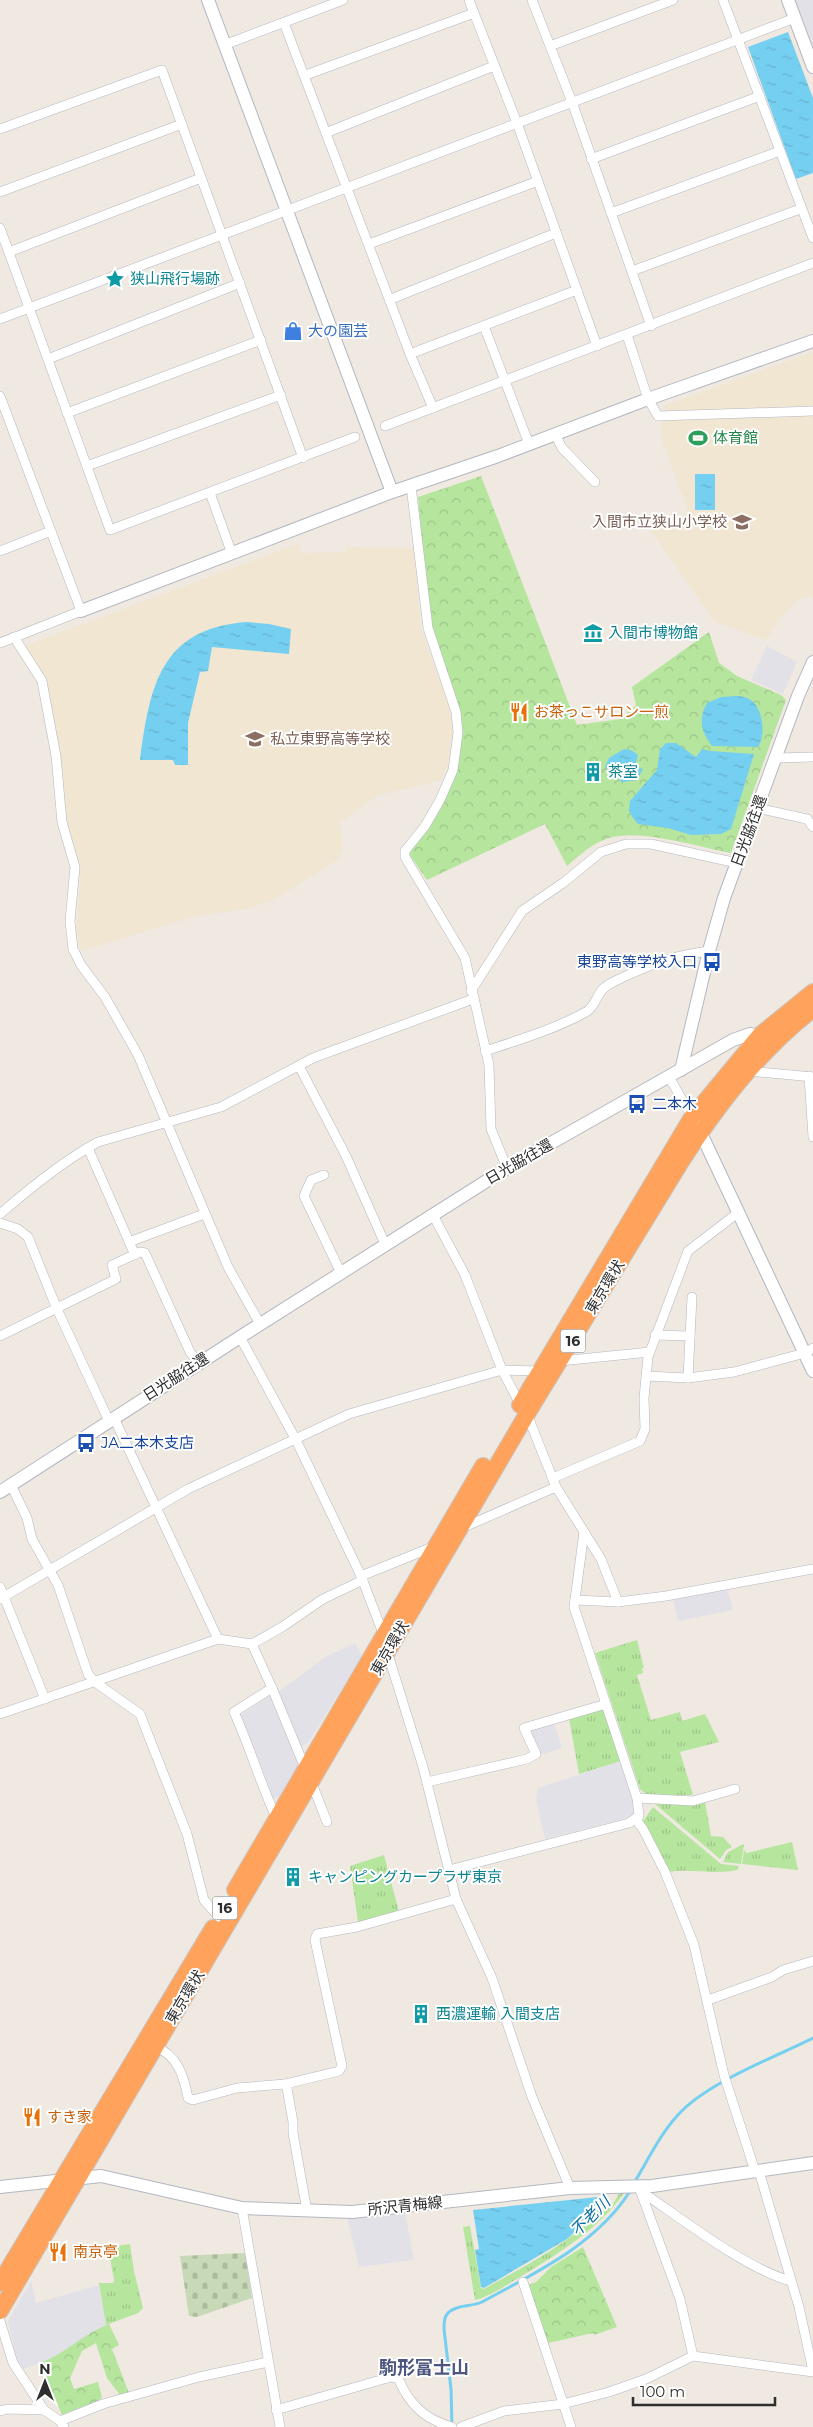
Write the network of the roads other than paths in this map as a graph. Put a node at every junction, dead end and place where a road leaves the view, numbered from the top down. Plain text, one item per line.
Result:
1 (343, 0) edge
2 (468, 0) edge
3 (532, 0) edge
4 (673, 0) edge
5 (723, 0) edge
6 (788, 0) edge
7 (210, 1) edge
8 (474, 13) junction
9 (795, 18) junction
10 (284, 22) junction
11 (739, 39) junction
12 (224, 44) junction
13 (550, 46) junction
14 (494, 66) junction
15 (813, 67) edge
16 (306, 75) junction
17 (760, 96) junction
18 (572, 102) junction
19 (517, 123) junction
20 (182, 124) junction
21 (0, 129) edge
22 (328, 132) junction
23 (780, 151) junction
24 (591, 159) junction
25 (201, 178) junction
26 (538, 181) junction
27 (348, 187) junction
28 (0, 192) edge
29 (800, 209) junction
30 (286, 210) junction
31 (611, 213) junction
32 (0, 228) edge
33 (556, 233) junction
34 (222, 235) junction
35 (813, 238) edge
36 (369, 244) junction
37 (9, 252) junction
38 (813, 263) edge
39 (632, 271) junction
40 (240, 283) junction
41 (577, 290) junction
42 (391, 298) junction
43 (29, 308) junction
44 (0, 318) edge
45 (484, 326) junction
46 (651, 326) junction
47 (627, 334) junction
48 (260, 340) junction
49 (813, 341) edge
50 (597, 346) junction
51 (410, 354) junction
52 (48, 359) junction
53 (504, 381) junction
54 (281, 395) junction
55 (0, 396) edge
56 (648, 399) junction
57 (433, 408) junction
58 (813, 410) edge
59 (67, 413) junction
60 (385, 426) dead end
61 (555, 434) junction
62 (354, 437) dead end
63 (529, 444) junction
64 (304, 458) junction
65 (87, 466) junction
66 (595, 482) dead end
67 (411, 486) junction
68 (392, 492) junction
69 (210, 493) junction
70 (51, 531) junction
71 (0, 550) edge
72 (232, 554) junction
73 (82, 611) junction
74 (14, 637) junction
75 (0, 643) edge
76 (813, 663) edge
77 (813, 757) edge
78 (776, 758) junction
79 (757, 808) junction
80 (813, 827) edge
81 (737, 863) junction
82 (709, 951) junction
83 (813, 992) edge
84 (472, 995) junction
85 (813, 1009) edge
86 (767, 1038) junction
87 (485, 1051) junction
88 (299, 1066) junction
89 (681, 1070) junction
90 (747, 1071) junction
91 (811, 1076) edge
92 (669, 1077) junction
93 (692, 1117) junction
94 (166, 1123) junction
95 (701, 1132) junction
96 (813, 1137) edge
97 (88, 1148) junction
98 (507, 1168) junction
99 (324, 1175) dead end
100 (739, 1212) junction
101 (0, 1214) edge
102 (204, 1214) junction
103 (433, 1215) junction
104 (0, 1223) edge
105 (129, 1242) junction
106 (385, 1244) junction
107 (135, 1255) junction
108 (340, 1273) junction
109 (692, 1297) dead end
110 (56, 1309) junction
111 (260, 1324) junction
112 (655, 1335) junction
113 (0, 1336) edge
114 (240, 1336) junction
115 (690, 1336) junction
116 (809, 1350) edge
117 (650, 1352) junction
118 (560, 1361) junction
119 (198, 1363) junction
120 (502, 1370) junction
121 (540, 1371) junction
122 (813, 1371) edge
123 (646, 1376) junction
124 (688, 1378) junction
125 (524, 1409) junction
126 (112, 1419) junction
127 (296, 1440) junction
128 (552, 1478) junction
129 (11, 1485) junction
130 (556, 1487) junction
131 (0, 1492) edge
132 (155, 1507) junction
133 (459, 1529) junction
134 (584, 1532) junction
135 (436, 1545) junction
136 (813, 1569) edge
137 (50, 1570) junction
138 (362, 1578) junction
139 (0, 1587) edge
140 (2, 1598) edge
141 (575, 1600) junction
142 (618, 1602) junction
143 (383, 1634) junction
144 (218, 1639) junction
145 (252, 1644) junction
146 (388, 1653) junction
147 (95, 1682) junction
148 (272, 1688) junction
149 (45, 1699) junction
150 (606, 1704) junction
151 (0, 1714) edge
152 (308, 1774) junction
153 (427, 1782) junction
154 (735, 1789) dead end
155 (637, 1798) junction
156 (276, 1816) junction
157 (636, 1820) junction
158 (327, 1822) dead end
159 (450, 1870) junction
160 (456, 1899) junction
161 (219, 1917) junction
162 (813, 1961) edge
163 (708, 2000) junction
164 (155, 2047) junction
165 (285, 2084) junction
166 (813, 2164) edge
167 (757, 2171) junction
168 (79, 2177) junction
169 (62, 2179) junction
170 (0, 2187) edge
171 (570, 2188) junction
172 (636, 2188) junction
173 (242, 2208) junction
174 (307, 2211) junction
175 (791, 2281) junction
176 (522, 2282) dead end
177 (0, 2283) edge
178 (0, 2311) edge
179 (0, 2321) edge
180 (693, 2356) junction
181 (268, 2362) junction
182 (813, 2369) edge
183 (563, 2404) junction
184 (44, 2410) junction
185 (276, 2410) junction
186 (0, 2411) edge
187 (62, 2424) edge
188 (449, 2426) edge
189 (280, 2427) edge
190 (461, 2427) edge
191 (571, 2427) edge

1 - 10 street
2 - 8 street
3 - 13 street
4 - 13 street
5 - 11 street
6 - 9 street
7 - 12 street
8 - 14 street
8 - 16 street
9 - 11 street
9 - 15 street
10 - 12 street
10 - 16 street
11 - 17 street
11 - 18 street
12 - 30 street
13 - 18 street
14 - 19 street
14 - 22 street
16 - 22 street
17 - 23 street
17 - 24 street
18 - 19 street
18 - 24 street
19 - 26 street
19 - 27 street
20 - 21 street
20 - 25 street
20 - 28 street
22 - 27 street
23 - 29 street
23 - 31 street
24 - 31 street
25 - 34 street
25 - 37 street
26 - 33 street
26 - 36 street
27 - 30 street
27 - 36 street
29 - 35 street
29 - 39 street
30 - 34 street
30 - 68 street
31 - 39 street
32 - 37 street
33 - 41 street
33 - 42 street
34 - 40 street
34 - 43 street
36 - 42 street
37 - 43 street
38 - 46 street
39 - 46 street
40 - 48 street
40 - 52 street
41 - 45 street
41 - 50 street
42 - 51 street
43 - 44 street
43 - 52 street
45 - 51 street
45 - 53 street
46 - 47 street
47 - 50 street
47 - 56 street
48 - 54 street
48 - 59 street
49 - 56 street
50 - 53 street
51 - 57 street
52 - 59 street
53 - 57 street
53 - 63 street
54 - 64 street
54 - 65 street
55 - 70 street
56 - 58 street
56 - 61 street
57 - 60 street
59 - 65 street
61 - 63 street
61 - 66 street
62 - 64 street
63 - 67 street
64 - 69 street
65 - 69 street
67 - 68 street
67 - 84 street
68 - 72 street
69 - 72 street
70 - 71 street
70 - 73 street
72 - 73 street
73 - 74 street
74 - 75 street
74 - 94 street
76 - 78 street, 日光脇往還
77 - 78 street
78 - 79 street, 日光脇往還
79 - 80 street
79 - 81 street, 日光脇往還
81 - 82 street, 日光脇往還
81 - 84 street
82 - 87 street
82 - 89 street, 日光脇往還
83 - 86 highway, 東京環状 / 16
84 - 87 street
84 - 88 street
85 - 86 highway, 東京環状 / 16
86 - 89 street
86 - 90 highway, 東京環状 / 16
86 - 93 highway, 東京環状 / 16
87 - 98 street
88 - 94 street
88 - 106 street
89 - 92 street, 日光脇往還
90 - 91 street
90 - 95 highway, 東京環状 / 16
91 - 96 street
92 - 93 street
92 - 98 street, 日光脇往還
93 - 95 street
93 - 121 highway, 東京環状 / 16
94 - 97 street
94 - 102 street
95 - 100 street
95 - 118 highway, 東京環状 / 16
97 - 101 street
97 - 105 street
98 - 103 street, 日光脇往還
99 - 108 street
100 - 112 street
100 - 116 street
102 - 105 street
102 - 111 street
103 - 106 street, 日光脇往還
103 - 120 street
104 - 110 street
105 - 107 street
106 - 108 street, 日光脇往還
107 - 110 street
107 - 119 street
108 - 111 street, 日光脇往還
109 - 115 street
110 - 113 street
110 - 126 street
111 - 114 street, 日光脇往還
112 - 115 street
112 - 117 street
114 - 119 street, 日光脇往還
114 - 127 street
115 - 124 street
116 - 122 street
116 - 124 street
117 - 118 street
117 - 123 street
118 - 125 highway, 東京環状 / 16
119 - 126 street, 日光脇往還
120 - 121 street
120 - 125 street
120 - 127 street
121 - 125 highway, 東京環状 / 16
123 - 124 street
123 - 128 street
125 - 128 street
125 - 133 highway, 東京環状 / 16
125 - 135 highway, 東京環状 / 16
126 - 129 street, 日光脇往還
126 - 132 street
127 - 132 street
127 - 138 street
128 - 130 street
129 - 131 street, 日光脇往還
129 - 137 street
130 - 133 street
130 - 134 street
132 - 137 street
132 - 144 street
133 - 146 highway, 東京環状 / 16
134 - 141 street
134 - 142 street
135 - 138 street
135 - 143 highway, 東京環状 / 16
136 - 142 street
137 - 140 street
137 - 147 street
138 - 143 street
138 - 145 street
139 - 140 street
140 - 149 street
141 - 142 street
141 - 150 street
143 - 146 street
143 - 152 highway, 東京環状 / 16
144 - 145 street
144 - 147 street
145 - 148 street
146 - 152 highway, 東京環状 / 16
146 - 153 street
147 - 149 street
147 - 161 street
148 - 152 street
148 - 156 street
149 - 151 street
150 - 153 street
150 - 155 street
152 - 156 highway, 東京環状 / 16
152 - 158 street
152 - 164 highway, 東京環状 / 16
153 - 159 street
154 - 155 street
155 - 157 street
156 - 161 highway, 東京環状 / 16
157 - 159 street
157 - 163 street
159 - 160 street
160 - 165 street
160 - 171 street
161 - 169 highway, 東京環状 / 16
162 - 163 street
163 - 167 street
164 - 165 street
164 - 168 highway, 東京環状 / 16
165 - 174 street
166 - 167 street, 所沢青梅線
167 - 172 street, 所沢青梅線
167 - 175 street
168 - 169 street, 所沢青梅線
168 - 173 street, 所沢青梅線
168 - 178 highway, 東京環状 / 16
169 - 170 street, 所沢青梅線
169 - 177 highway, 東京環状 / 16
171 - 172 street, 所沢青梅線
171 - 174 street, 所沢青梅線
172 - 175 street
172 - 180 street
173 - 174 street, 所沢青梅線
173 - 181 street
175 - 182 street
176 - 183 street
179 - 184 street
180 - 182 street
180 - 183 street
181 - 185 street
181 - 187 street
183 - 190 street
183 - 191 street
184 - 186 street
184 - 187 street
185 - 188 street
185 - 189 street

